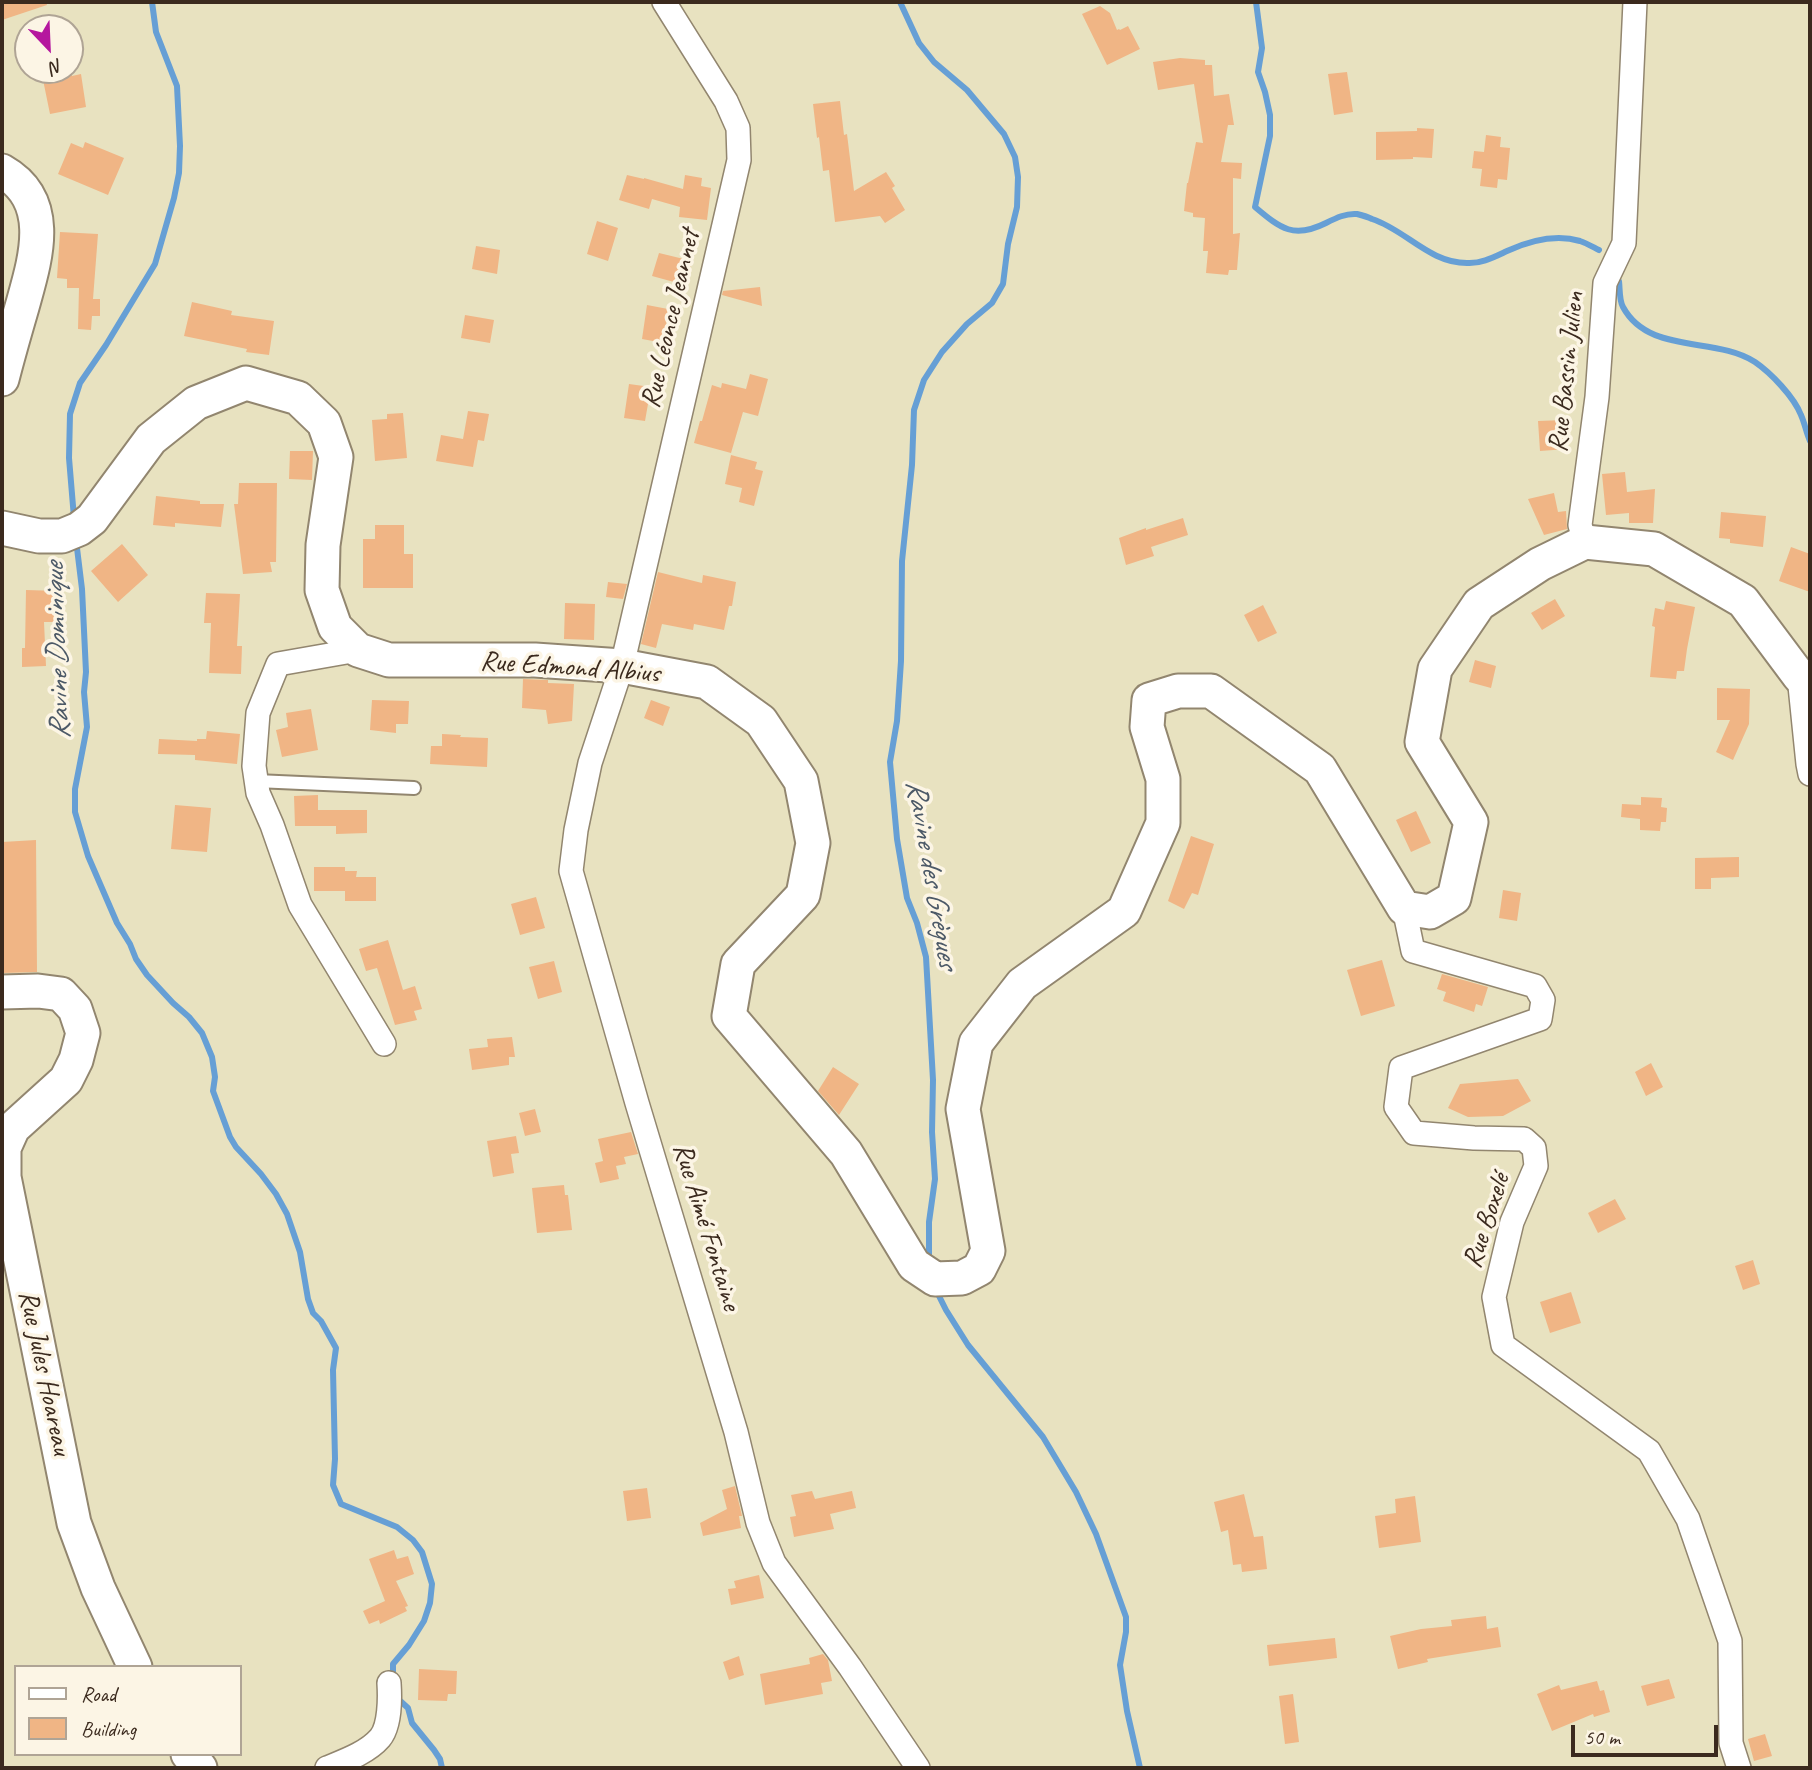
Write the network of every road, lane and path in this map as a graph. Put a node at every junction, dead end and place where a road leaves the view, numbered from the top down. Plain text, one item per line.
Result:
1 (664, 2) edge
2 (1635, 2) edge
3 (2, 171) edge
4 (2, 379) edge
5 (6, 529) edge
6 (1585, 542) junction
7 (358, 650) junction
8 (622, 666) junction
9 (1805, 681) edge
10 (1810, 774) edge
11 (256, 781) junction
12 (414, 788) dead end
13 (1404, 908) junction
14 (2, 992) edge
15 (384, 1045) dead end
16 (134, 1665) edge
17 (389, 1684) dead end
18 (327, 1768) edge
19 (918, 1768) edge
20 (1739, 1768) edge

1 - 8 street, Rue Léonce Jeannet
2 - 6 street, Rue Bassin Julien
3 - 4 main road
5 - 7 main road
6 - 9 main road
6 - 13 main road
7 - 8 main road, Rue Edmond Albius
7 - 11 street
8 - 13 main road, Rue Edmond Albius
8 - 19 street, Rue Aimé Fontaine
9 - 10 street
11 - 12 lane
11 - 15 street
13 - 20 street, Rue Boxelé
14 - 16 main road, Rue Jules Hoareau
17 - 18 street

